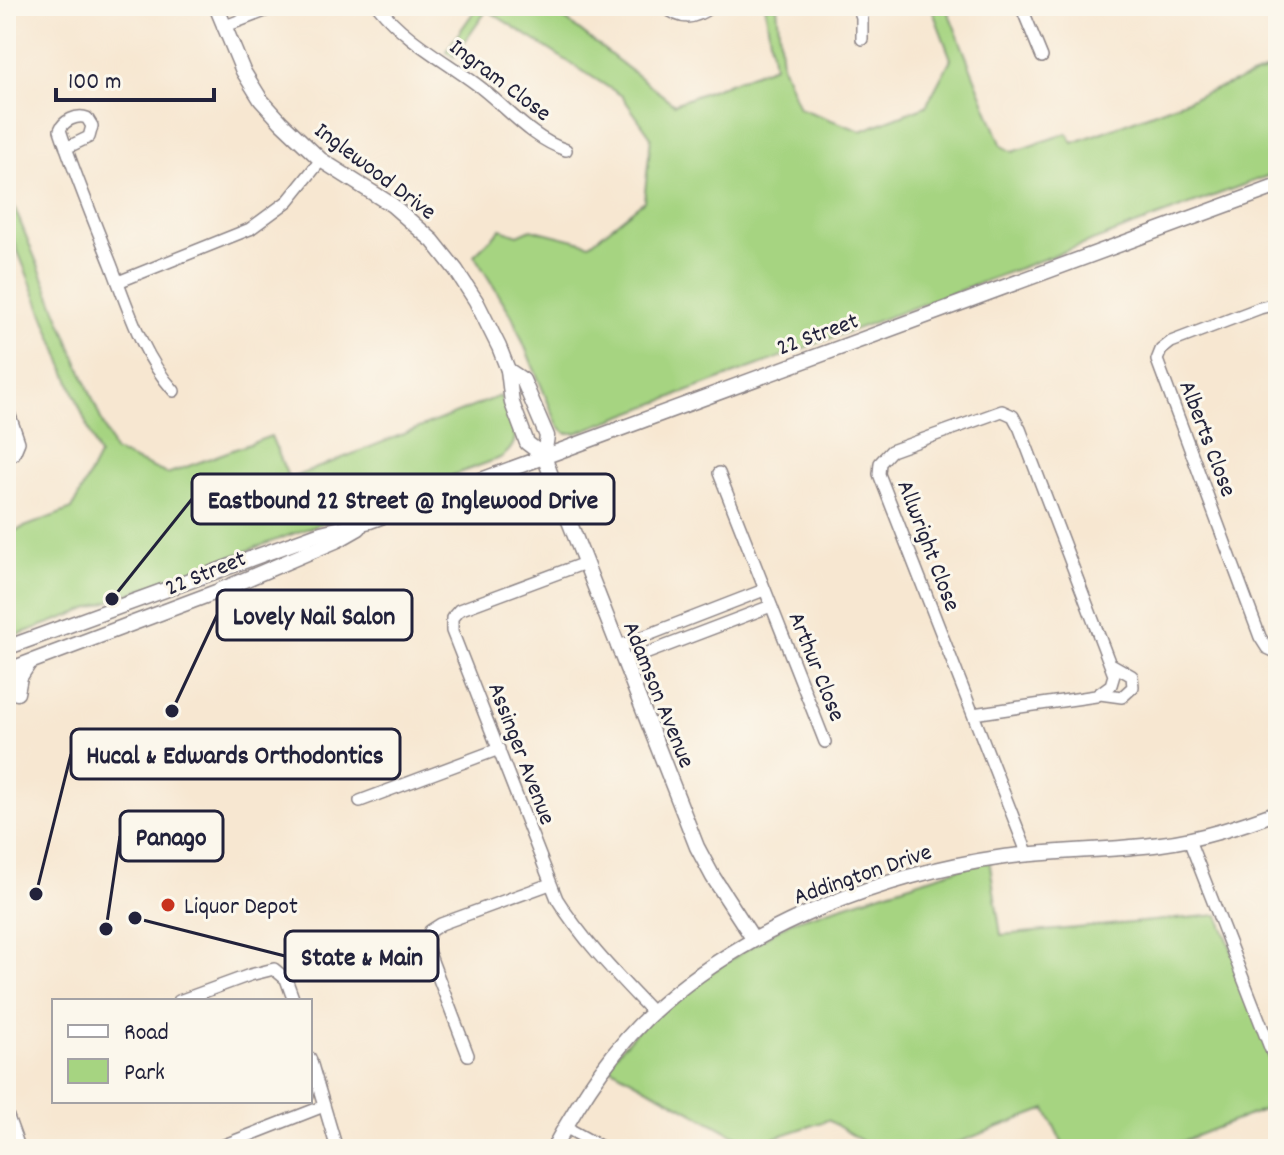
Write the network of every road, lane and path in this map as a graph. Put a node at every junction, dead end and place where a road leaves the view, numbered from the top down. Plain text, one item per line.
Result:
1 (216, 6) edge
2 (278, 6) edge
3 (378, 6) edge
4 (663, 6) edge
5 (712, 6) edge
6 (858, 6) edge
7 (1021, 6) edge
8 (223, 27) junction
9 (862, 39) dead end
10 (1042, 57) dead end
11 (66, 148) dead end
12 (566, 150) dead end
13 (321, 160) junction
14 (1278, 186) edge
15 (118, 282) junction
16 (1278, 308) edge
17 (174, 391) dead end
18 (6, 404) edge
19 (544, 456) junction
20 (6, 459) edge
21 (719, 473) dead end
22 (370, 521) junction
23 (585, 563) junction
24 (764, 590) junction
25 (771, 606) junction
26 (617, 647) junction
27 (6, 648) edge
28 (1278, 653) edge
29 (624, 662) junction
30 (29, 663) junction
31 (1111, 664) junction
32 (6, 671) edge
33 (6, 685) edge
34 (1100, 694) junction
35 (973, 714) junction
36 (825, 742) dead end
37 (499, 749) junction
38 (360, 801) dead end
39 (1278, 812) edge
40 (1189, 840) junction
41 (1028, 855) junction
42 (550, 884) junction
43 (754, 940) junction
44 (184, 999) edge
45 (293, 999) edge
46 (653, 1013) junction
47 (468, 1055) dead end
48 (312, 1065) edge
49 (1278, 1068) edge
50 (324, 1106) junction
51 (6, 1116) edge
52 (565, 1127) junction
53 (339, 1147) edge
54 (18, 1149) edge
55 (214, 1149) edge
56 (553, 1149) edge
57 (605, 1149) edge

1 - 8 street, Inglewood Drive
2 - 8 street
3 - 12 street, Ingram Close
4 - 5 street
6 - 9 street
7 - 10 street
8 - 13 street, Inglewood Drive
11 - 15 street
13 - 15 street
13 - 19 street, Inglewood Drive
14 - 19 street, 22 Street
15 - 17 street
16 - 28 street, Alberts Close
18 - 20 street
19 - 22 street, 22 Street
19 - 23 street, Adamson Avenue
21 - 24 street, Arthur Close
22 - 27 street, 22 Street
22 - 30 street, 22 Street
23 - 26 street, Adamson Avenue
23 - 37 street, Assinger Avenue
24 - 25 street, Arthur Close
24 - 26 street, Arthur Close
25 - 29 street, Arthur Close
25 - 36 street, Arthur Close
26 - 29 street, Adamson Avenue
29 - 43 street, Adamson Avenue
30 - 32 street, 22 Street
30 - 33 street
31 - 34 street
31 - 34 street, Allwright Close
31 - 35 street, Allwright Close
34 - 35 street, Allwright Close
35 - 41 street, Allwright Close
37 - 38 street
37 - 42 street, Assinger Avenue
39 - 40 street, Addington Drive
40 - 41 street, Addington Drive
40 - 49 street
41 - 43 street, Addington Drive
42 - 46 street, Assinger Avenue
42 - 47 street
43 - 46 street, Addington Drive
44 - 45 street
46 - 52 street, Addington Drive
48 - 50 street
50 - 53 street
50 - 55 street
51 - 54 street
52 - 56 street, Addington Drive
52 - 57 street

